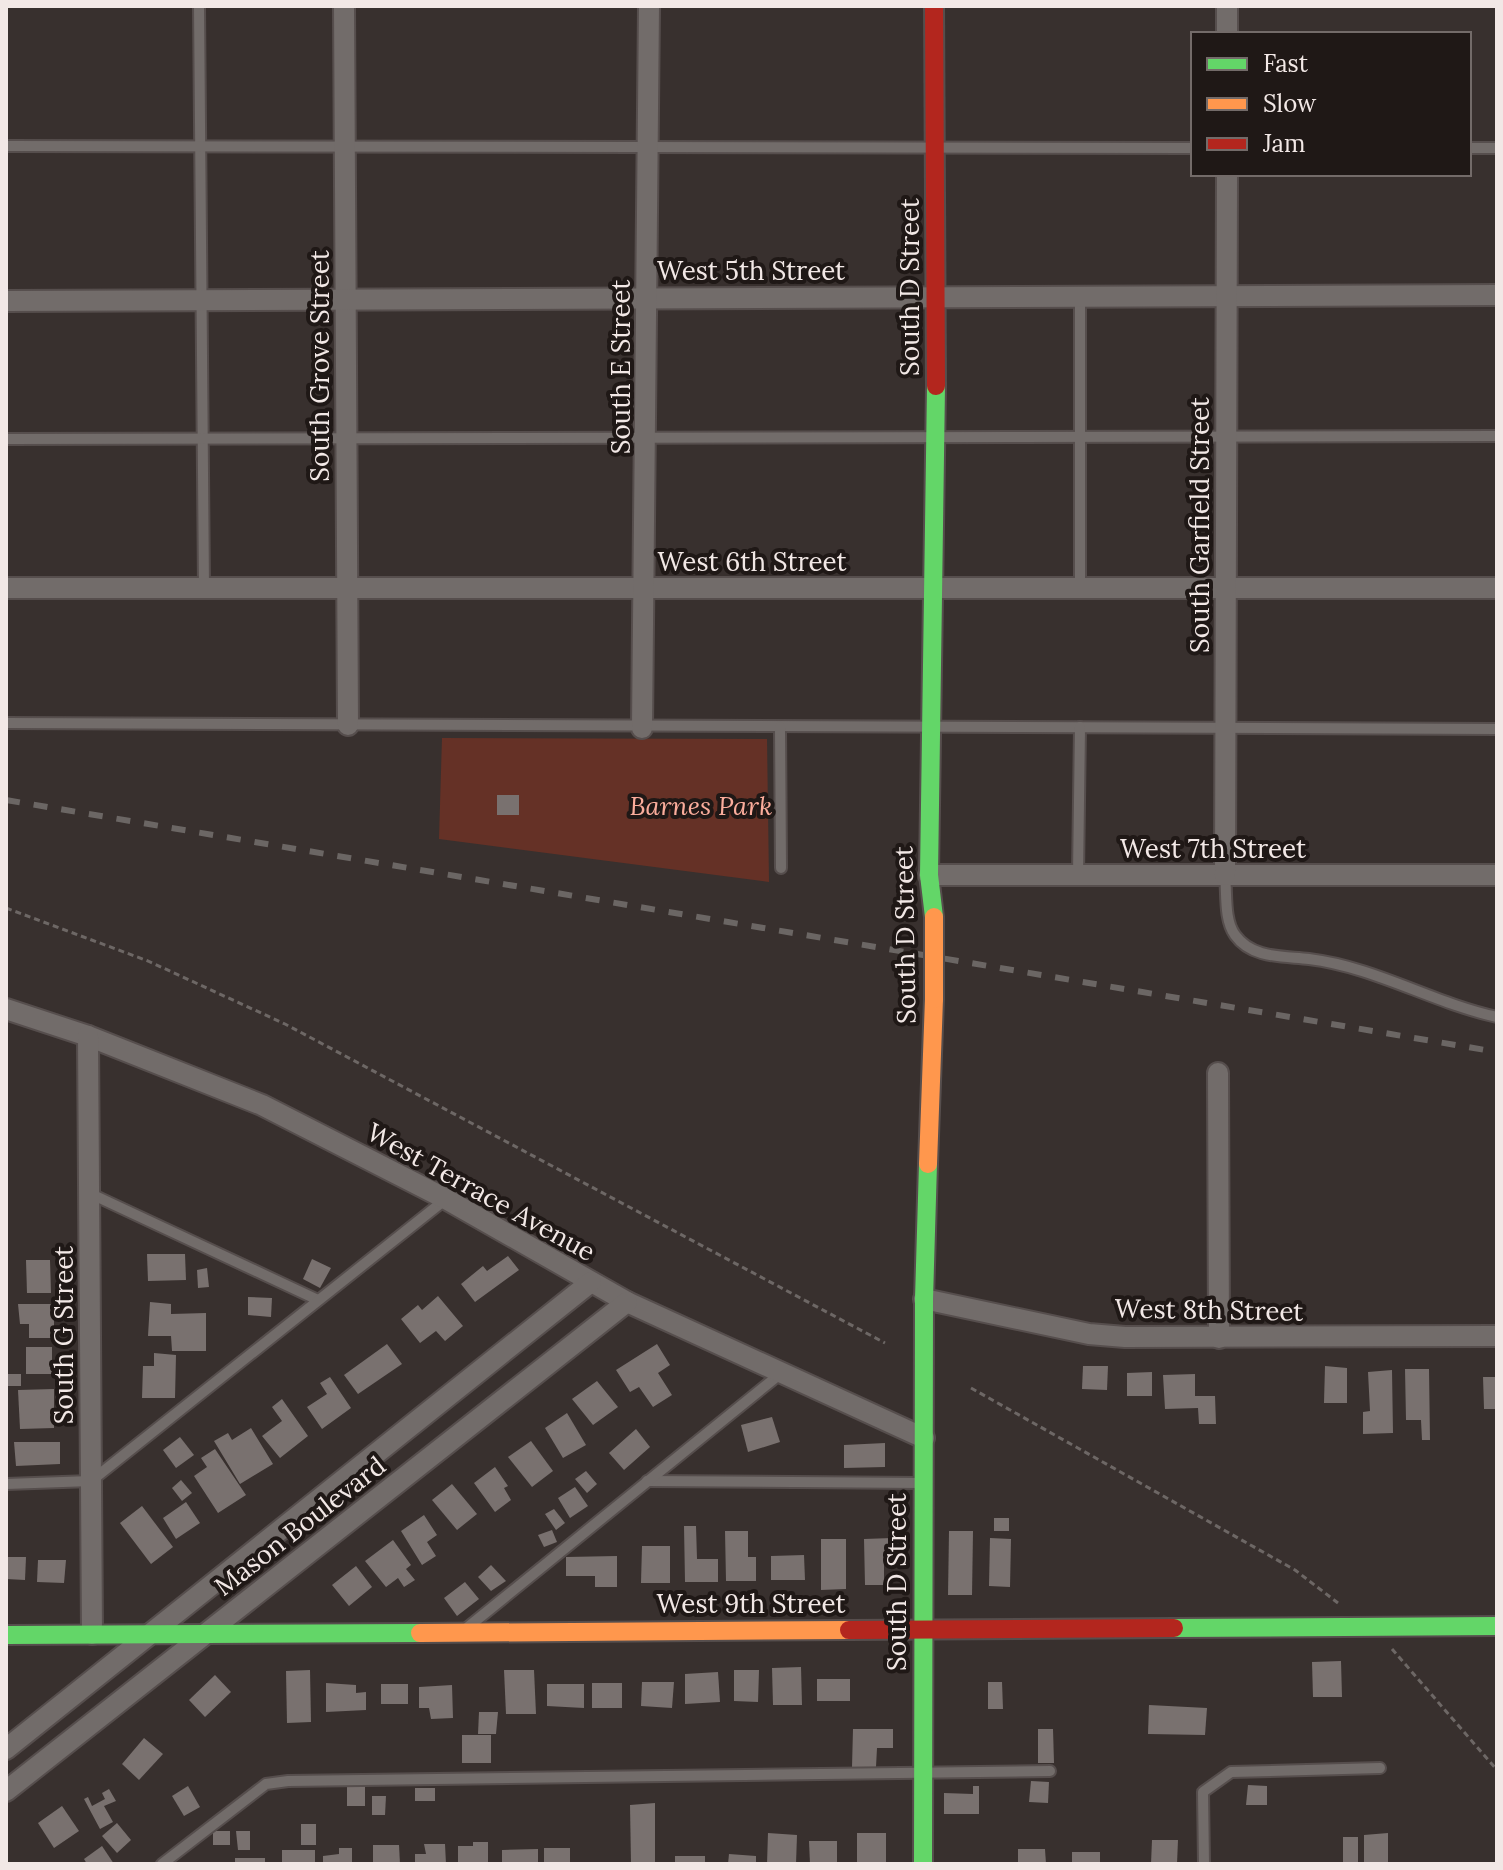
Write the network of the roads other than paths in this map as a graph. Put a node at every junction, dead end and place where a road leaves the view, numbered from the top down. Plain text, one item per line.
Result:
1 (199, 6) edge
2 (344, 6) edge
3 (649, 6) edge
4 (934, 6) edge
5 (1227, 6) edge
6 (1227, 32) edge
7 (201, 144) junction
8 (345, 145) junction
9 (6, 146) edge
10 (1191, 148) edge
11 (1471, 148) edge
12 (1497, 148) edge
13 (648, 149) junction
14 (936, 150) junction
15 (1227, 176) edge
16 (1227, 295) junction
17 (1497, 295) edge
18 (937, 296) junction
19 (1080, 296) junction
20 (647, 298) junction
21 (345, 299) junction
22 (202, 300) junction
23 (6, 301) edge
24 (1226, 434) junction
25 (1080, 436) junction
26 (1497, 436) edge
27 (203, 438) junction
28 (346, 438) junction
29 (934, 438) junction
30 (6, 439) edge
31 (646, 441) junction
32 (6, 588) edge
33 (204, 588) junction
34 (347, 588) junction
35 (645, 588) junction
36 (931, 588) junction
37 (1080, 588) junction
38 (1226, 588) junction
39 (1497, 588) edge
40 (6, 723) edge
41 (348, 725) junction
42 (930, 726) junction
43 (780, 727) junction
44 (1080, 727) junction
45 (642, 728) junction
46 (1226, 729) junction
47 (1497, 729) edge
48 (781, 868) dead end
49 (929, 875) junction
50 (1078, 875) junction
51 (1225, 875) junction
52 (1497, 875) edge
53 (6, 1009) edge
54 (1497, 1017) edge
55 (88, 1036) junction
56 (1218, 1073) dead end
57 (89, 1193) junction
58 (446, 1199) junction
59 (591, 1282) junction
60 (924, 1299) junction
61 (318, 1300) junction
62 (627, 1302) junction
63 (1497, 1336) edge
64 (1219, 1338) junction
65 (780, 1374) junction
66 (924, 1438) junction
67 (91, 1481) junction
68 (647, 1481) junction
69 (924, 1483) junction
70 (6, 1484) edge
71 (1497, 1626) edge
72 (922, 1629) junction
73 (461, 1633) junction
74 (92, 1634) junction
75 (148, 1634) junction
76 (206, 1634) junction
77 (6, 1635) edge
78 (6, 1749) edge
79 (1380, 1768) dead end
80 (1050, 1771) dead end
81 (923, 1775) junction
82 (6, 1791) edge
83 (162, 1864) edge
84 (923, 1864) edge
85 (1204, 1864) edge

1 - 7 lane
2 - 8 street, South Grove Street
3 - 13 street, South E Street
4 - 14 street, South D Street
5 - 6 street
7 - 8 lane
7 - 9 lane
7 - 22 lane
8 - 13 lane
8 - 21 street, South Grove Street
10 - 14 lane
11 - 12 lane
13 - 14 lane
13 - 20 street, South E Street
14 - 18 street, South D Street
15 - 16 street, South Garfield Street
16 - 17 street, West 5th Street
16 - 19 street, West 5th Street
16 - 24 street, South Garfield Street
18 - 19 street, West 5th Street
18 - 20 street, West 5th Street
18 - 29 street, South D Street
19 - 25 lane
20 - 21 street, West 5th Street
20 - 31 street, South E Street
21 - 22 street, West 5th Street
21 - 28 street, South Grove Street
22 - 23 street, West 5th Street
22 - 27 lane
24 - 25 lane
24 - 26 lane
24 - 38 street, South Garfield Street
25 - 29 lane
25 - 37 lane
27 - 28 lane
27 - 30 lane
27 - 33 lane
28 - 31 lane
28 - 34 street, South Grove Street
29 - 31 lane
29 - 36 street, South D Street
31 - 35 street, South E Street
32 - 33 street, West 6th Street
33 - 34 street, West 6th Street
34 - 35 street, West 6th Street
34 - 41 street, South Grove Street
35 - 36 street, West 6th Street
35 - 45 street, South E Street
36 - 37 street, West 6th Street
36 - 42 street, South D Street
37 - 38 street, West 6th Street
38 - 39 street, West 6th Street
38 - 46 street, South Garfield Street
40 - 41 lane
41 - 45 lane
42 - 43 lane
42 - 44 lane
42 - 49 street, South D Street
43 - 45 lane
43 - 48 lane
44 - 46 lane
44 - 50 lane
46 - 47 lane
46 - 51 street, South Garfield Street
49 - 50 street, West 7th Street
49 - 60 street, South D Street, bridge
50 - 51 street, West 7th Street
51 - 52 street, West 7th Street
51 - 54 lane
53 - 55 street, West Terrace Avenue
55 - 57 street, South G Street
55 - 58 street, West Terrace Avenue
56 - 64 street
57 - 61 lane
57 - 67 street, South G Street
58 - 59 street, West Terrace Avenue
58 - 61 lane
59 - 62 street, West Terrace Avenue
59 - 75 street, Mason Boulevard
60 - 64 street, West 8th Street
60 - 66 street, South D Street
61 - 67 lane
62 - 65 street, West Terrace Avenue
62 - 76 street, Mason Boulevard
63 - 64 street, West 8th Street
65 - 66 street, West Terrace Avenue
65 - 68 lane
66 - 69 street, South D Street
67 - 70 lane
67 - 74 street, South G Street
68 - 69 lane
68 - 73 lane
69 - 72 street, South D Street
71 - 72 street, West 9th Street
72 - 73 street, West 9th Street
72 - 81 street, South D Street
73 - 76 street, West 9th Street
74 - 75 street, West 9th Street
74 - 77 street, West 9th Street
75 - 76 street, West 9th Street
75 - 78 street, Mason Boulevard
76 - 82 street, Mason Boulevard
79 - 85 lane
80 - 81 lane
81 - 83 lane
81 - 84 street, South D Street

